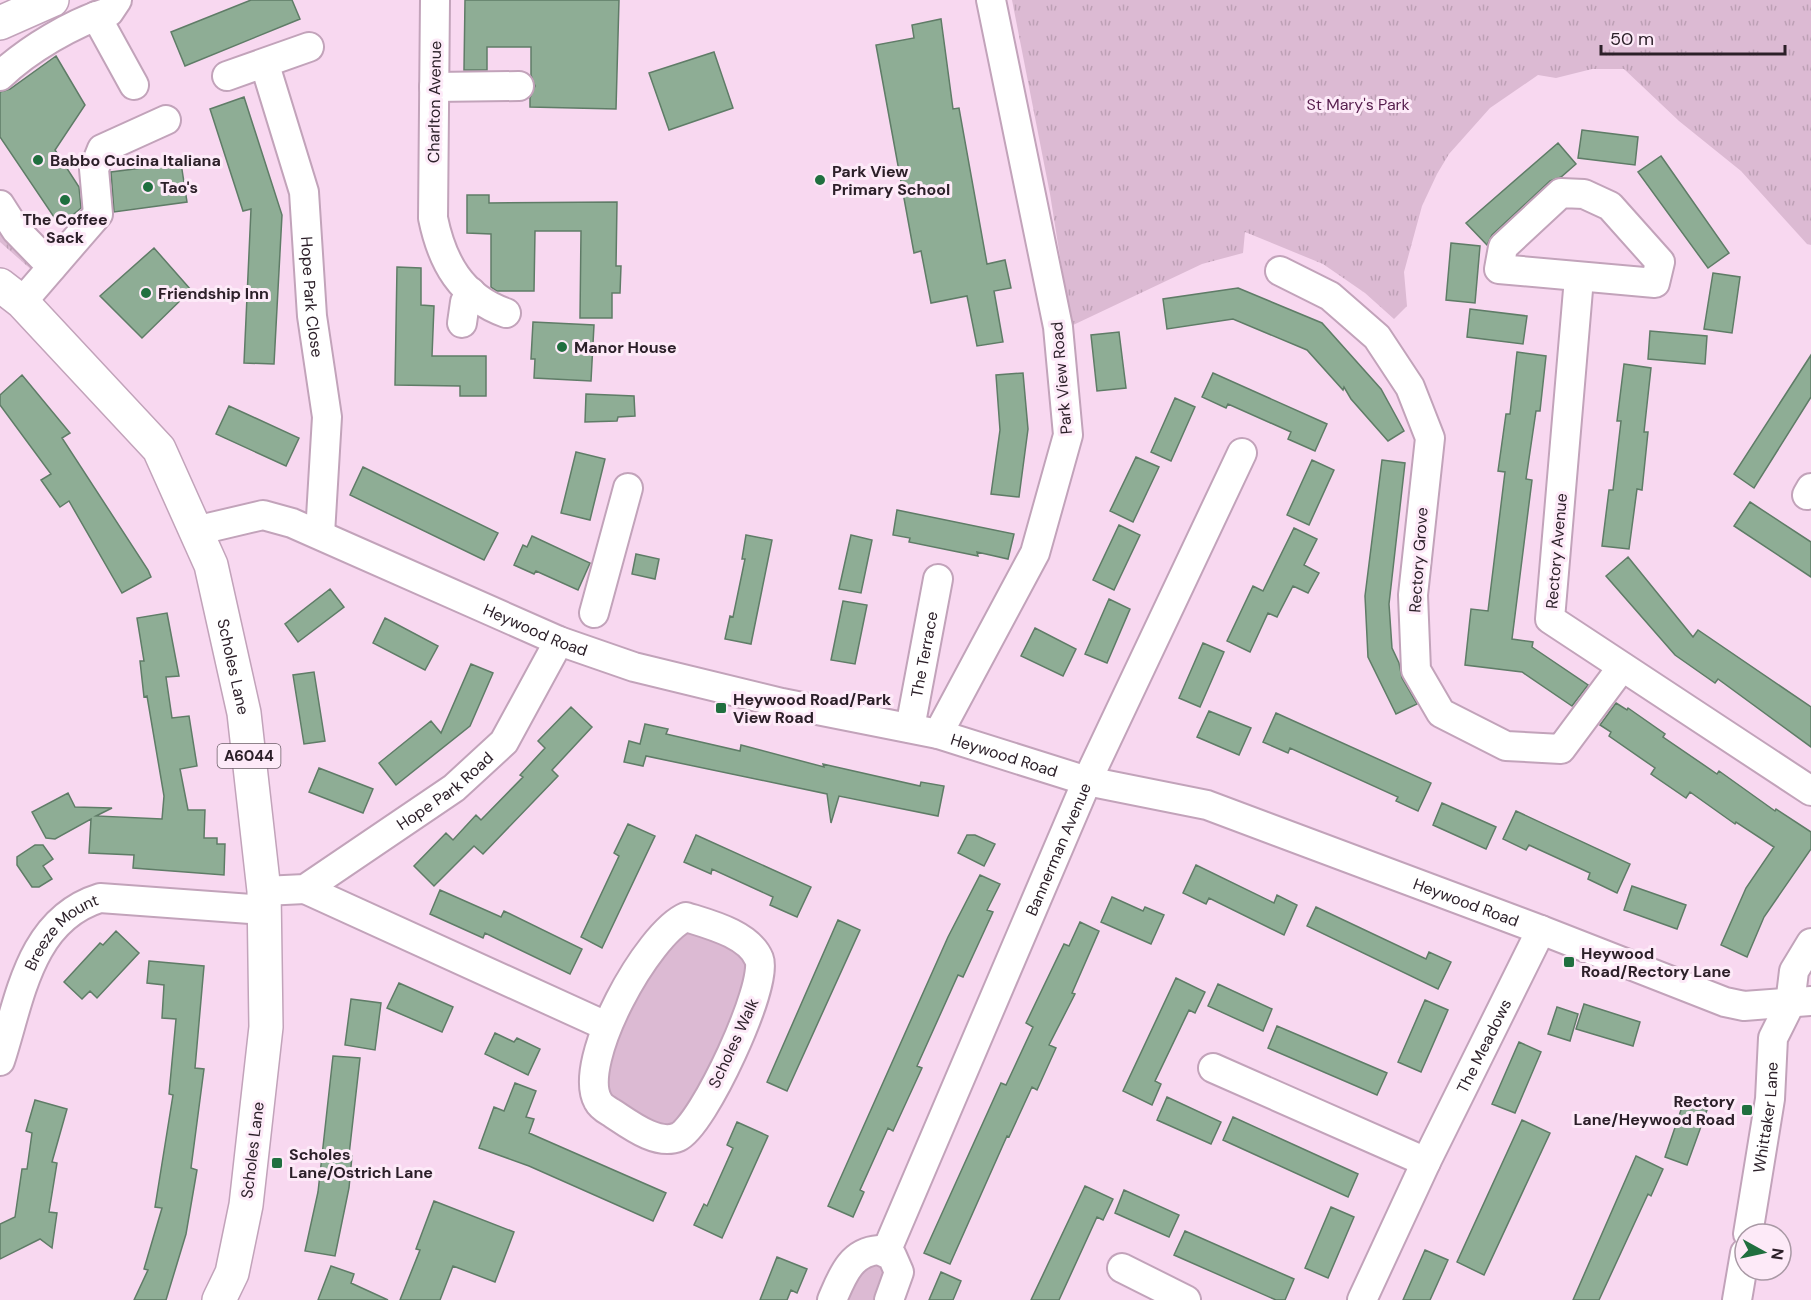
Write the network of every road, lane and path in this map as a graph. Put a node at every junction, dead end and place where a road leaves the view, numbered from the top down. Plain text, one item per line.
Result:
1 (52, 0) edge
2 (435, 0) edge
3 (991, 0) edge
4 (106, 8) edge
5 (0, 23) edge
6 (309, 47) dead end
7 (265, 65) junction
8 (0, 76) edge
9 (227, 76) dead end
10 (134, 85) dead end
11 (519, 86) dead end
12 (434, 87) junction
13 (166, 120) dead end
14 (0, 205) edge
15 (52, 267) junction
16 (1280, 271) dead end
17 (1579, 278) junction
18 (471, 292) junction
19 (11, 294) edge
20 (506, 313) dead end
21 (462, 323) dead end
22 (1242, 453) dead end
23 (628, 488) dead end
24 (195, 531) junction
25 (320, 534) junction
26 (938, 579) dead end
27 (581, 634) junction
28 (1622, 667) junction
29 (910, 728) junction
30 (938, 734) junction
31 (1087, 781) junction
32 (1811, 791) edge
33 (279, 895) junction
34 (1541, 930) junction
35 (1811, 943) edge
36 (1800, 1002) edge
37 (606, 1026) junction
38 (0, 1061) edge
39 (1213, 1068) dead end
40 (1426, 1162) junction
41 (1750, 1222) edge
42 (886, 1251) junction
43 (1122, 1268) dead end
44 (1740, 1282) edge
45 (219, 1300) edge
46 (832, 1300) edge
47 (889, 1300) edge
48 (1186, 1300) edge
49 (1362, 1300) edge
50 (1737, 1300) edge

1 - 5 main road
2 - 12 street, Charlton Avenue
3 - 30 street, Park View Road
4 - 8 street
4 - 10 street
6 - 7 street
7 - 9 street
7 - 25 street, Hope Park Close
11 - 12 street
12 - 18 street, Charlton Avenue
13 - 15 street
14 - 15 street
15 - 19 street
16 - 28 street, Rectory Grove
17 - 17 street
17 - 28 street, Rectory Avenue
18 - 20 street, Charlton Avenue
18 - 21 street
19 - 24 main road, Scholes Lane / A6044
22 - 31 street, Bannerman Avenue
23 - 27 street, Hope Park Road
24 - 25 street, Heywood Road
24 - 33 main road, Scholes Lane / A6044
25 - 27 street, Heywood Road
26 - 29 street, The Terrace
27 - 29 street, Heywood Road
27 - 33 street, Hope Park Road
28 - 32 street, Rectory Avenue
29 - 30 street, Heywood Road
30 - 31 street, Heywood Road
31 - 34 street, Heywood Road
31 - 42 street, Bannerman Avenue
33 - 37 street
33 - 38 street, Breeze Mount
33 - 45 main road, Scholes Lane / A6044
34 - 36 street, Heywood Road
34 - 40 street, The Meadows
35 - 36 street, Whittaker Lane
36 - 41 street, Whittaker Lane
37 - 37 street, Scholes Walk
39 - 40 street
40 - 49 street, The Meadows
42 - 46 street
42 - 47 street
43 - 48 street
44 - 50 street

